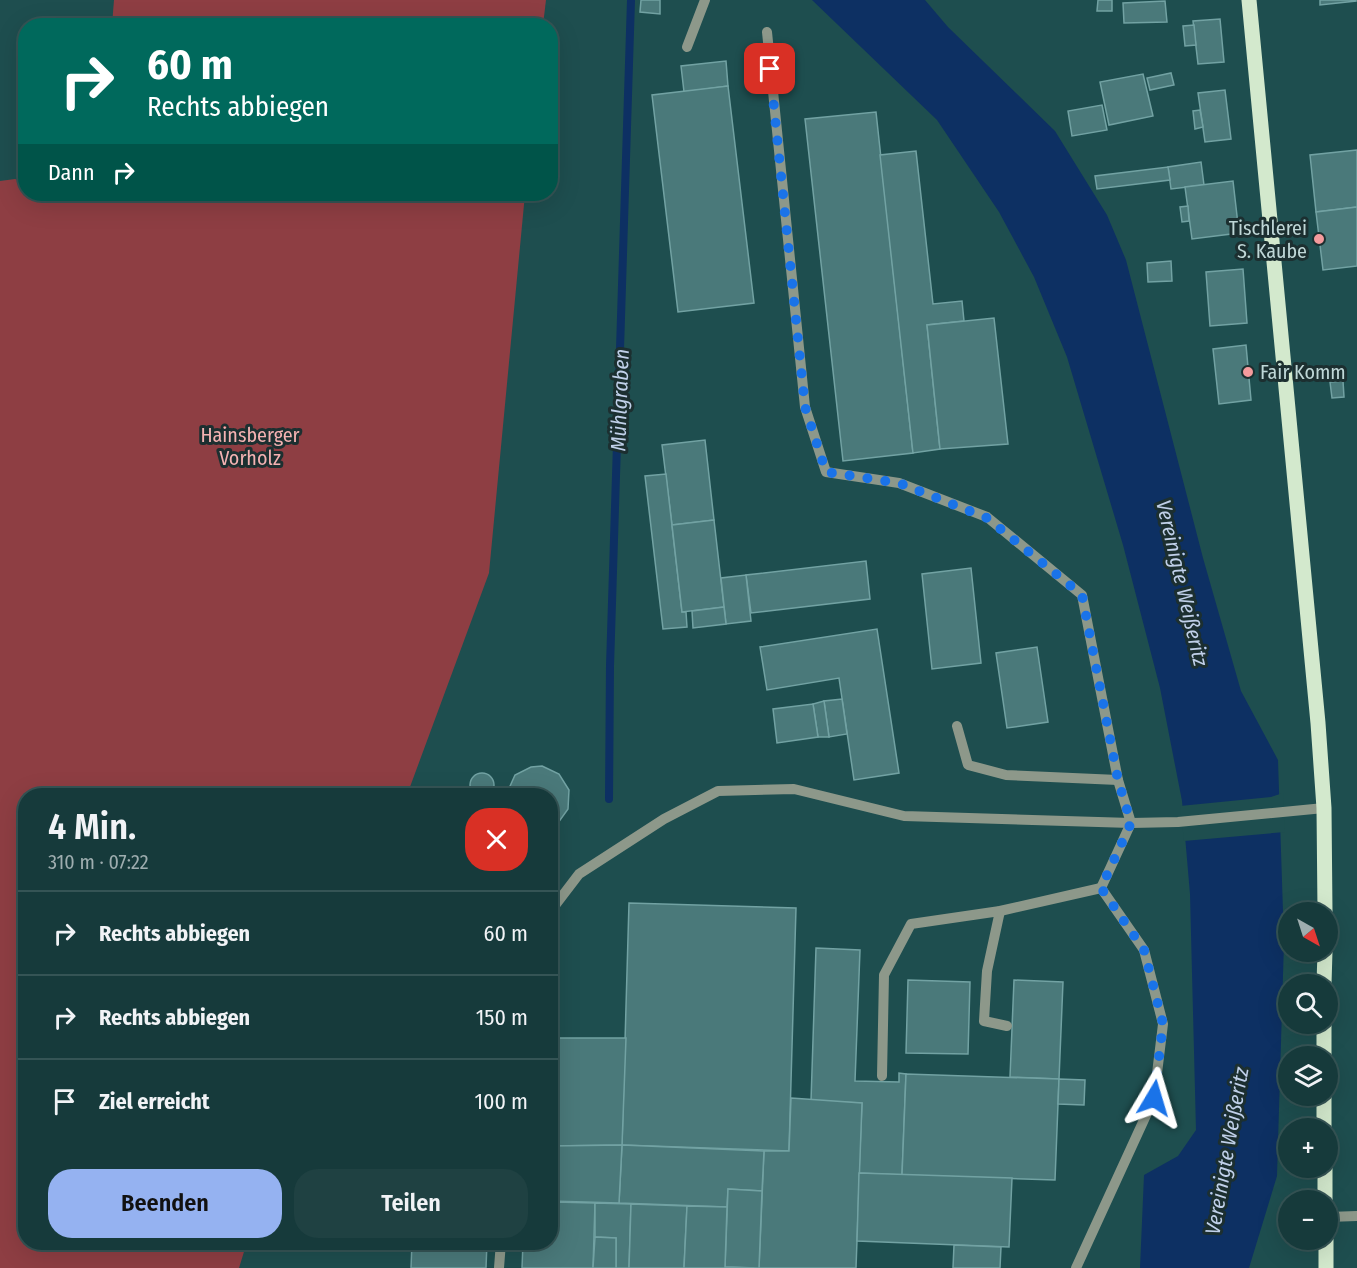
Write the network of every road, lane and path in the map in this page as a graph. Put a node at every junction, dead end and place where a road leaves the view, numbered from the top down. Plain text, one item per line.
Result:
1 (705, 0) edge
2 (1249, 0) edge
3 (767, 32) dead end
4 (687, 47) dead end
5 (957, 726) dead end
6 (1118, 780) junction
7 (1324, 808) junction
8 (1131, 823) junction
9 (1101, 888) junction
10 (558, 902) edge
11 (1325, 902) edge
12 (1000, 911) junction
13 (1007, 1026) dead end
14 (882, 1076) dead end
15 (1357, 1216) edge
16 (1338, 1217) edge
17 (500, 1250) edge
18 (1326, 1250) edge
19 (499, 1268) edge
20 (1076, 1268) edge
21 (1326, 1268) edge

1 - 4 lane
2 - 7 main road
3 - 6 lane
5 - 6 lane
6 - 8 lane
7 - 8 lane
7 - 11 main road
8 - 9 lane
8 - 10 lane
9 - 12 lane
9 - 20 lane
12 - 13 lane
12 - 14 lane
15 - 16 lane
17 - 19 lane
18 - 21 main road

